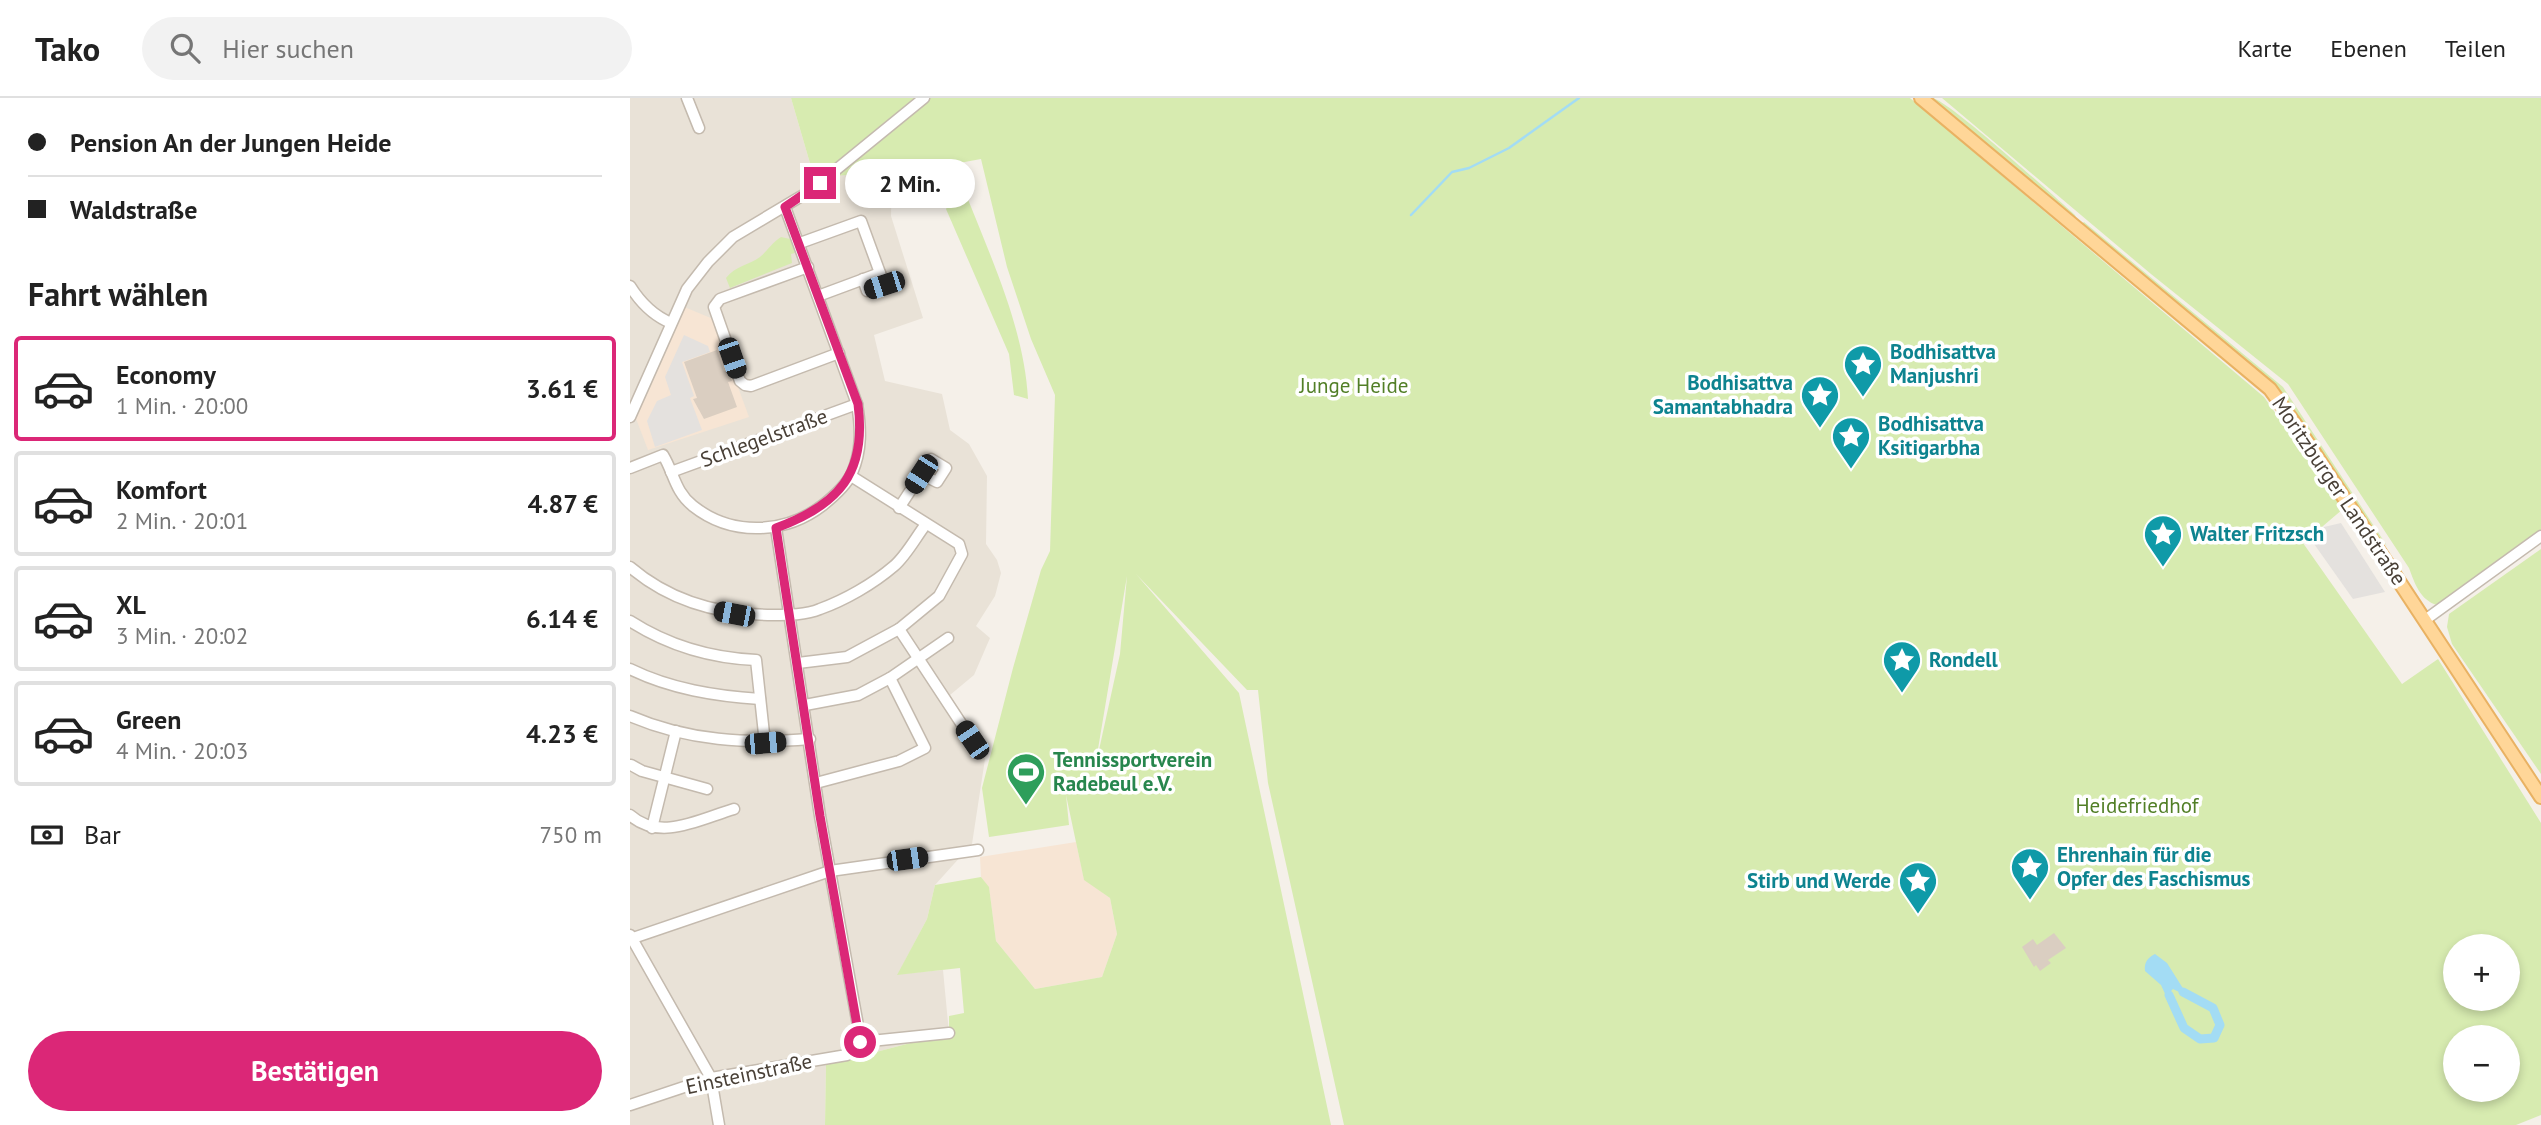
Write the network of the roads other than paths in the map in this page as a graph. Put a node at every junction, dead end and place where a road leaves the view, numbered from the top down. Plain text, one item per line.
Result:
1 (687, 98) edge
2 (923, 98) edge
3 (1920, 98) edge
4 (699, 128) dead end
5 (785, 207) junction
6 (800, 243) junction
7 (808, 267) junction
8 (630, 286) edge
9 (818, 296) junction
10 (671, 323) junction
11 (839, 353) junction
12 (858, 404) junction
13 (630, 417) edge
14 (630, 468) edge
15 (671, 472) junction
16 (921, 474) dead end
17 (851, 476) junction
18 (899, 508) junction
19 (926, 524) junction
20 (776, 528) junction
21 (2541, 536) edge
22 (630, 567) edge
23 (790, 615) junction
24 (2425, 620) junction
25 (630, 621) edge
26 (899, 629) junction
27 (948, 638) dead end
28 (919, 660) junction
29 (798, 663) junction
30 (630, 669) edge
31 (890, 678) junction
32 (760, 699) junction
33 (805, 705) junction
34 (630, 716) edge
35 (676, 731) junction
36 (810, 739) junction
37 (972, 740) dead end
38 (765, 743) junction
39 (631, 765) edge
40 (665, 778) junction
41 (816, 783) junction
42 (706, 789) dead end
43 (2541, 797) edge
44 (734, 809) dead end
45 (630, 815) edge
46 (652, 828) junction
47 (978, 850) dead end
48 (830, 871) junction
49 (631, 937) edge
50 (949, 1033) dead end
51 (860, 1042) junction
52 (711, 1078) junction
53 (630, 1105) edge
54 (719, 1125) edge

1 - 4 street
2 - 5 street
3 - 24 main road, Moritzburger Landstraße
5 - 6 street
5 - 10 street
6 - 7 street
6 - 9 street
7 - 9 street
7 - 11 street
8 - 10 street
9 - 11 street
10 - 13 street
11 - 12 street
12 - 15 street, Schlegelstraße
12 - 17 street
14 - 15 street
15 - 20 street
16 - 18 street
17 - 18 street
17 - 20 street
18 - 19 street
19 - 23 street
19 - 26 street
20 - 23 street
21 - 24 street
22 - 23 street
23 - 29 street
24 - 43 main road, Moritzburger Landstraße
25 - 32 street
26 - 28 street
26 - 29 street
27 - 28 street
28 - 31 street
28 - 37 street
29 - 33 street
30 - 32 street
31 - 33 street
31 - 41 street
32 - 38 street
33 - 36 street
34 - 35 street
35 - 38 street
35 - 40 street
36 - 38 street
36 - 41 street
39 - 40 street
40 - 42 street
40 - 46 street
41 - 48 street
44 - 46 street
45 - 46 street
47 - 48 street
48 - 49 street
48 - 51 street
49 - 52 street
50 - 51 street, Einsteinstraße
51 - 52 street, Einsteinstraße
52 - 53 street, Einsteinstraße
52 - 54 street

